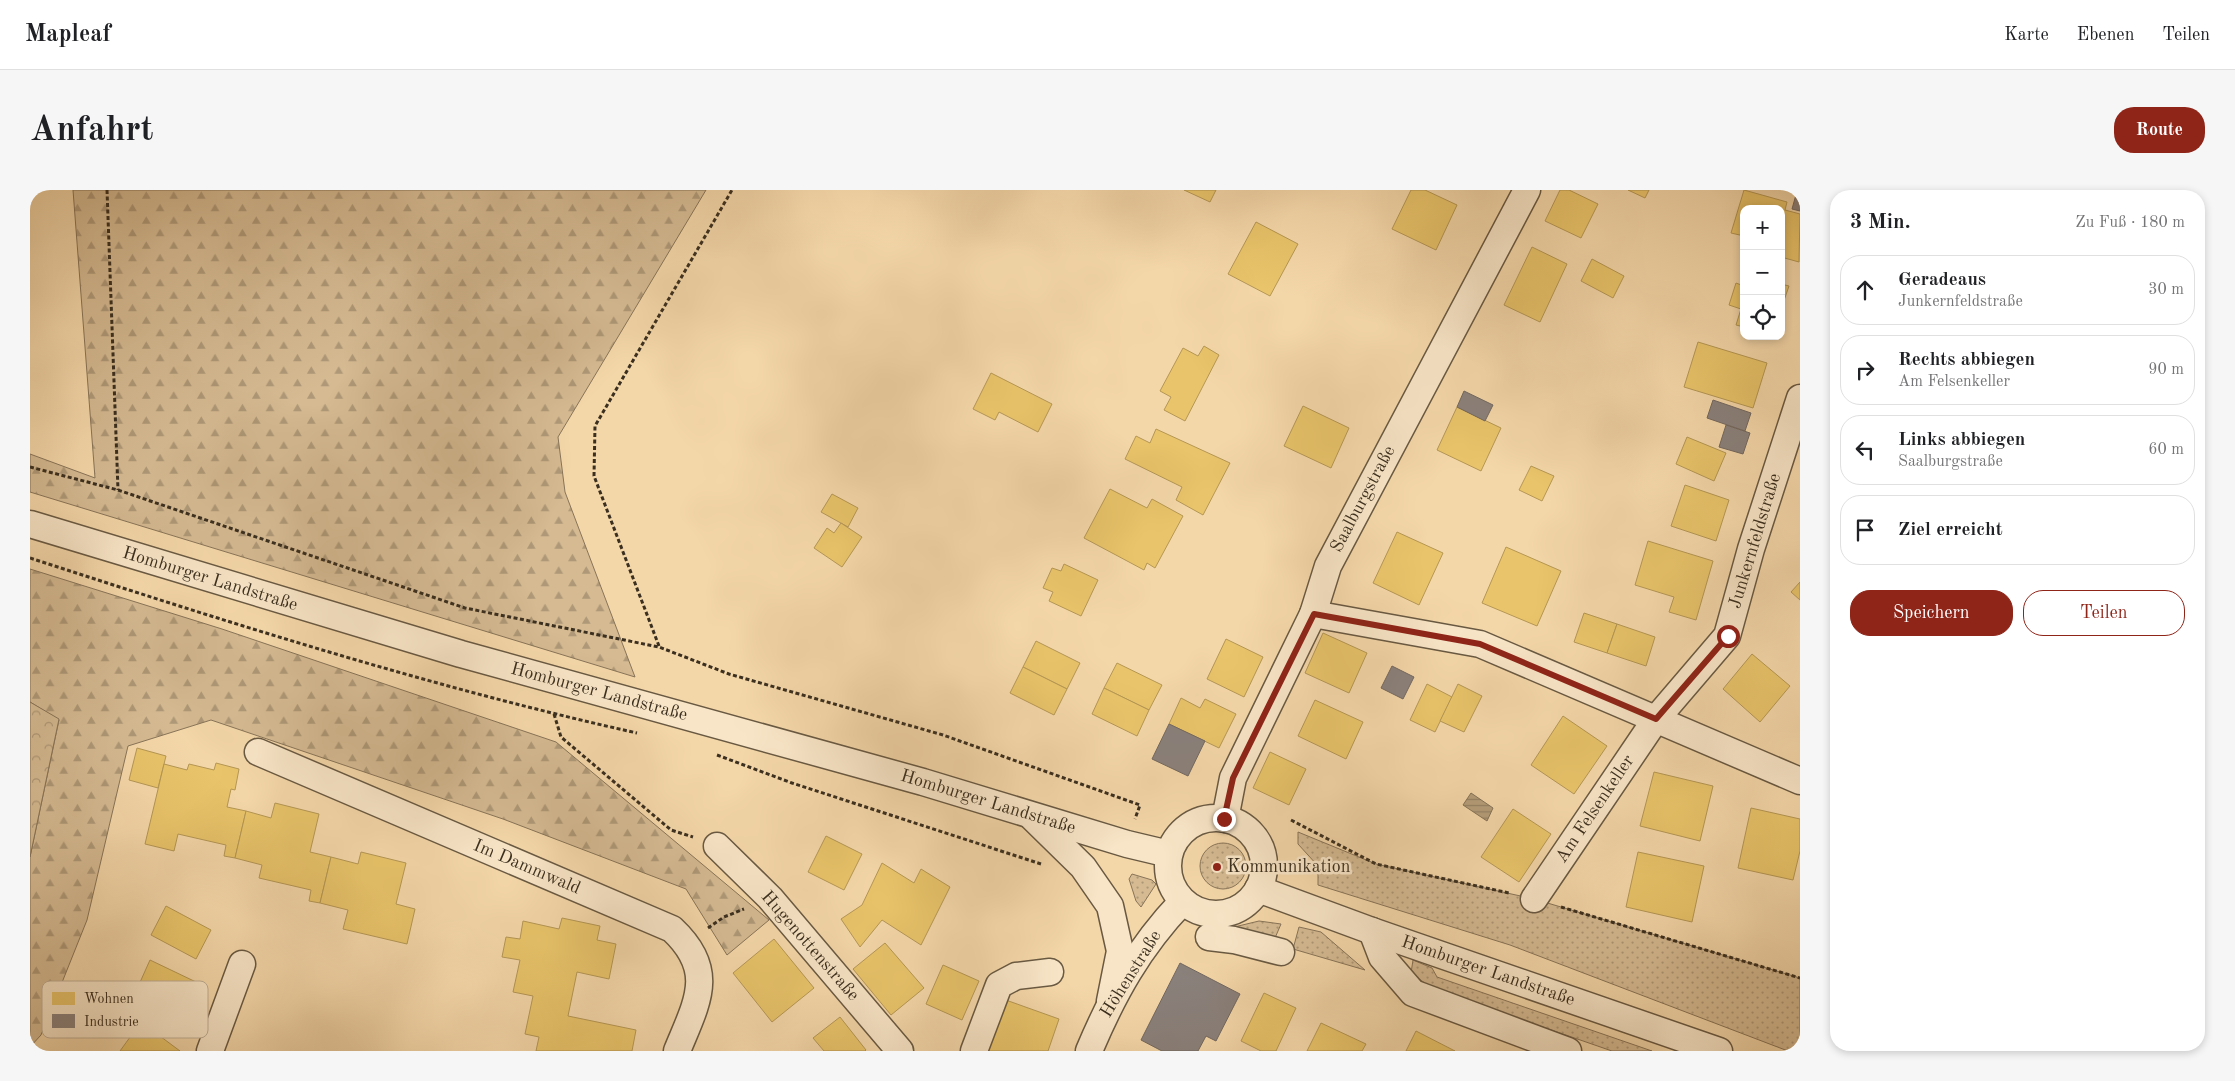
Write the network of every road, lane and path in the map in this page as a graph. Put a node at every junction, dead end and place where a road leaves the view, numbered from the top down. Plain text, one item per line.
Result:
1 (108, 190) edge
2 (732, 190) edge
3 (1527, 190) edge
4 (1800, 398) edge
5 (30, 467) edge
6 (118, 490) junction
7 (30, 524) edge
8 (30, 558) edge
9 (1314, 614) junction
10 (659, 647) junction
11 (554, 714) junction
12 (1656, 719) junction
13 (642, 734) dead end
14 (258, 752) dead end
15 (709, 752) dead end
16 (1800, 781) edge
17 (1140, 805) dead end
18 (1029, 814) junction
19 (1224, 819) junction
20 (717, 846) joint
21 (1169, 854) junction
22 (1043, 865) dead end
23 (1258, 888) junction
24 (1534, 899) dead end
25 (1182, 902) junction
26 (748, 907) dead end
27 (1372, 931) junction
28 (702, 932) dead end
29 (1209, 937) dead end
30 (1280, 952) dead end
31 (242, 964) dead end
32 (1050, 972) dead end
33 (1110, 1001) junction
34 (210, 1051) edge
35 (677, 1051) edge
36 (900, 1051) edge
37 (974, 1051) edge
38 (1089, 1051) edge
39 (1568, 1051) edge
40 (1718, 1051) edge

1 - 6 path
2 - 10 path
3 - 9 street, Saalburgstraße
4 - 12 street, Junkernfeldstraße
5 - 6 path
6 - 10 path
7 - 18 street, Homburger Landstraße
8 - 11 path
9 - 12 street
9 - 19 street, Saalburgstraße
10 - 17 path
11 - 13 path
11 - 20 path
12 - 16 street
12 - 24 street, Am Felsenkeller
14 - 35 street, Im Dammwald
15 - 22 path
18 - 21 street, Homburger Landstraße
18 - 33 street
19 - 21 street
19 - 23 street
20 - 36 street, Hugenottenstraße
21 - 25 street
23 - 25 street
23 - 27 street, Homburger Landstraße
25 - 33 street, Höhenstraße
26 - 28 path
27 - 39 street
27 - 40 street, Homburger Landstraße
29 - 30 street
31 - 34 street
32 - 37 street
33 - 38 street, Höhenstraße

